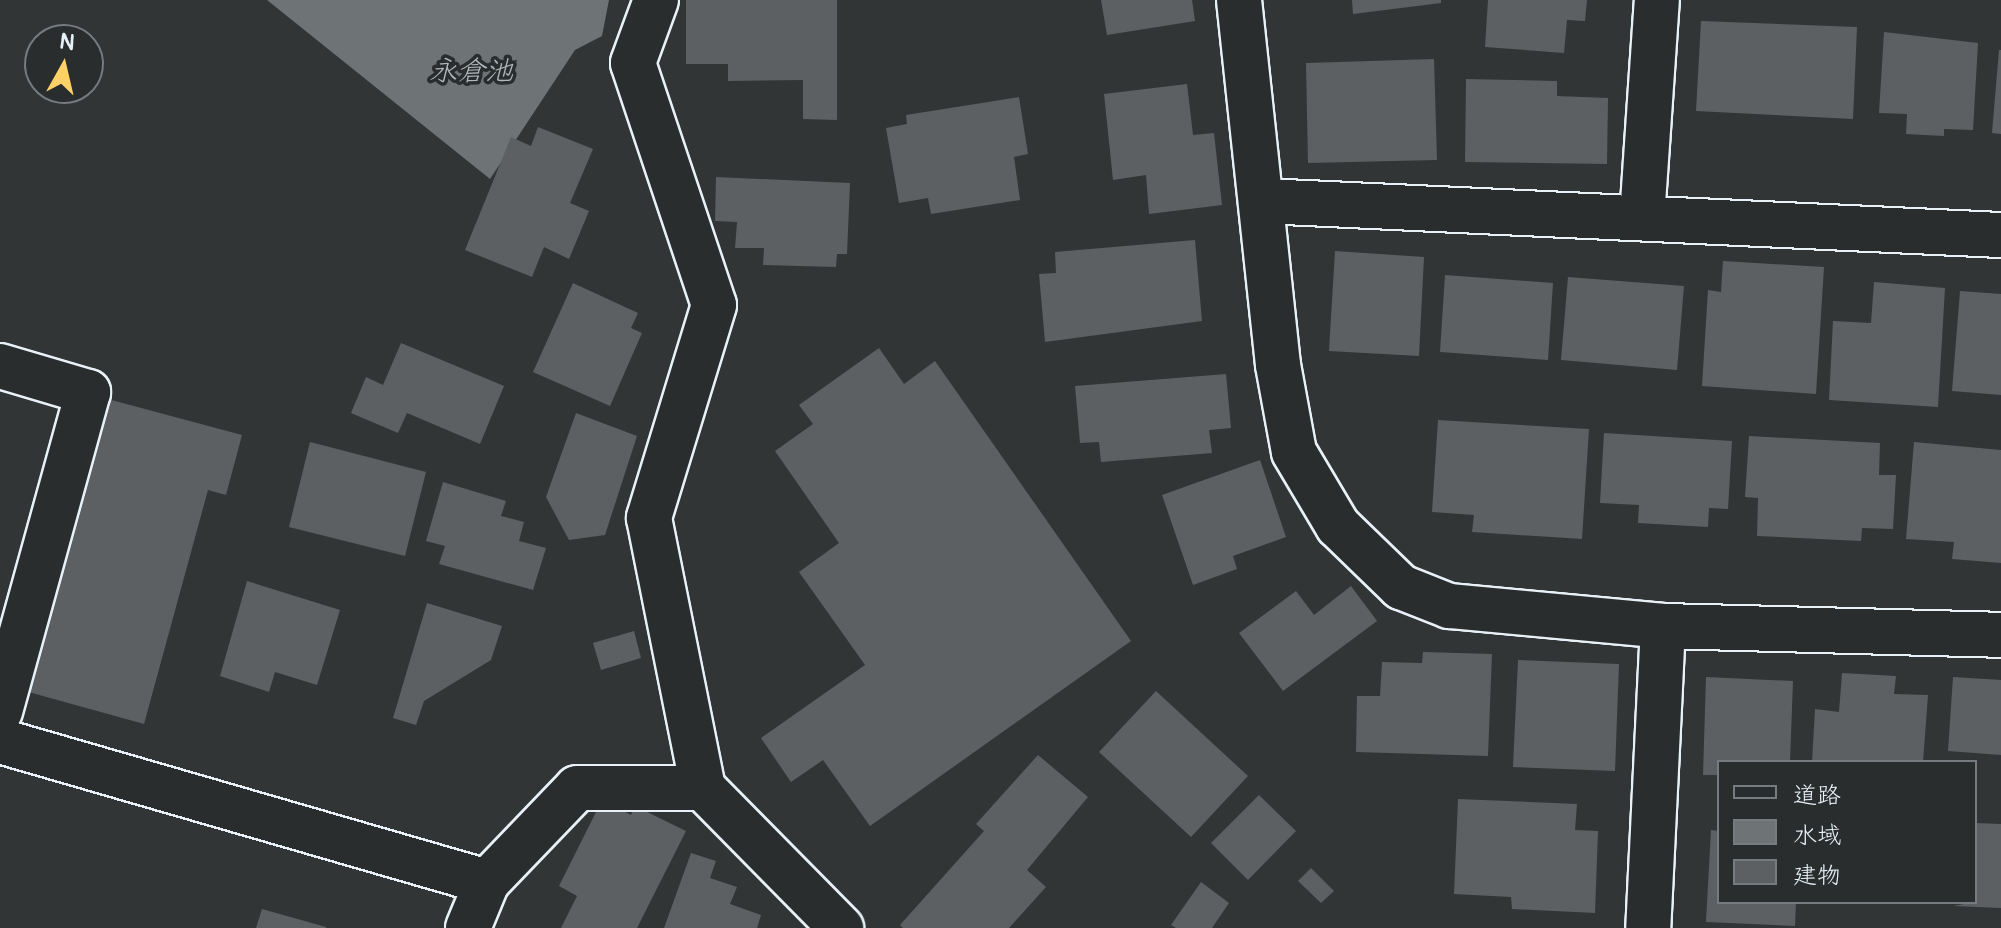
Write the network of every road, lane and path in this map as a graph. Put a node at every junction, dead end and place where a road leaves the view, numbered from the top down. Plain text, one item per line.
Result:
1 (656, 0) edge
2 (1239, 0) edge
3 (1657, 0) edge
4 (1263, 201) junction
5 (1642, 218) junction
6 (2001, 235) edge
7 (0, 366) edge
8 (1663, 626) junction
9 (2001, 635) edge
10 (0, 711) edge
11 (0, 741) edge
12 (703, 788) junction
13 (487, 882) junction
14 (468, 928) edge
15 (841, 928) edge
16 (1648, 928) edge

1 - 12 street
2 - 4 street
3 - 5 street
4 - 5 street
4 - 8 street
5 - 6 street
7 - 10 street
8 - 9 street
8 - 16 street
11 - 13 street
12 - 13 street
12 - 15 street
13 - 14 street

